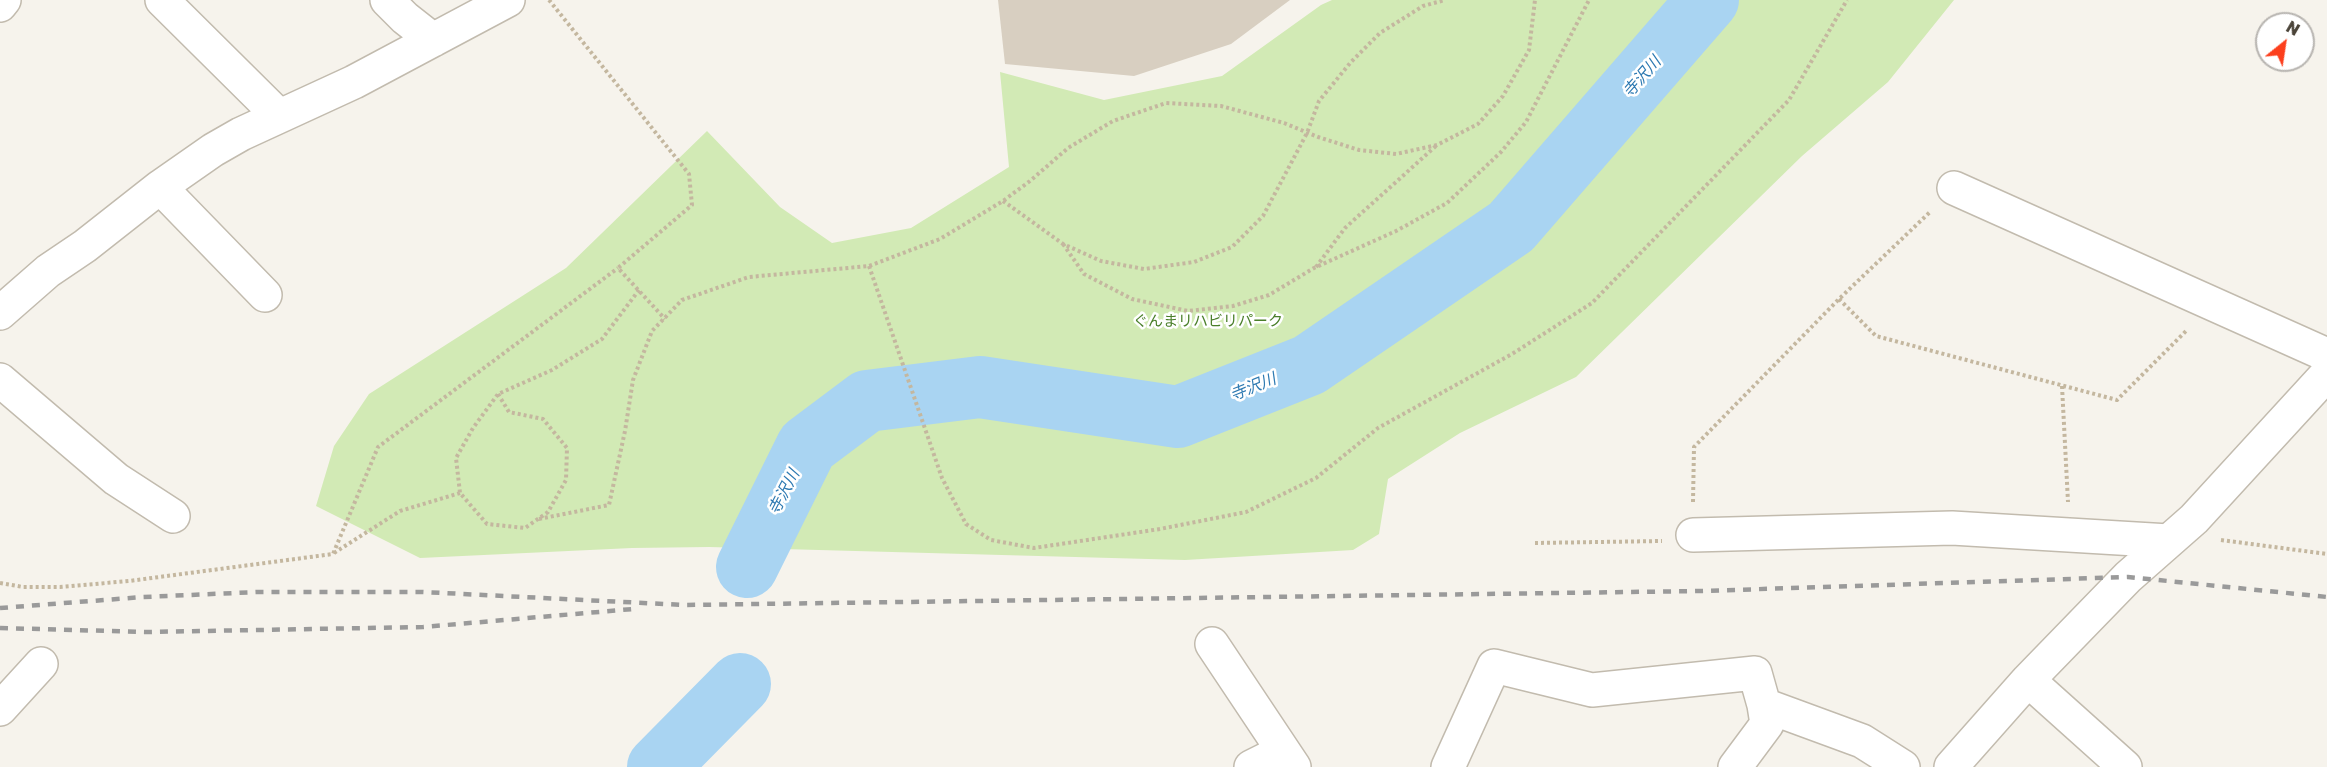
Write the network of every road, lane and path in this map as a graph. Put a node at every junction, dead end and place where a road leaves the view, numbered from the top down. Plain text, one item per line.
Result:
1 (4, 0) edge
2 (162, 0) edge
3 (387, 0) edge
4 (508, 0) edge
5 (549, 0) edge
6 (1445, 0) edge
7 (1535, 0) edge
8 (1588, 0) edge
9 (1847, 0) edge
10 (0, 5) edge
11 (433, 40) junction
12 (279, 116) junction
13 (1307, 133) junction
14 (1437, 145) junction
15 (160, 187) junction
16 (1954, 188) joint
17 (1003, 201) junction
18 (1063, 244) junction
19 (869, 266) junction
20 (618, 268) junction
21 (1314, 268) junction
22 (639, 290) junction
23 (265, 295) dead end
24 (1839, 298) junction
25 (2213, 303) junction
26 (0, 313) edge
27 (665, 319) junction
28 (2327, 355) edge
29 (2327, 374) edge
30 (0, 380) edge
31 (2062, 386) junction
32 (498, 394) junction
33 (460, 493) junction
34 (173, 516) dead end
35 (538, 519) junction
36 (1693, 535) junction
37 (2070, 535) junction
38 (2173, 538) junction
39 (1535, 543) dead end
40 (333, 554) junction
41 (2327, 554) edge
42 (0, 583) edge
43 (1212, 644) dead end
44 (41, 664) dead end
45 (2028, 680) junction
46 (1764, 705) junction
47 (0, 709) edge
48 (1289, 759) edge
49 (1251, 767) edge
50 (1448, 767) edge
51 (1735, 767) edge
52 (1903, 767) edge
53 (1951, 767) edge
54 (2125, 767) edge

1 - 10 street
2 - 12 street
3 - 11 street
4 - 11 street
5 - 20 path
6 - 13 path
7 - 14 path
8 - 21 path
9 - 19 path
11 - 12 street
12 - 15 street
13 - 14 path
13 - 17 path
13 - 18 path
14 - 21 path
15 - 23 street
15 - 26 street
16 - 24 path
16 - 25 street
17 - 18 path
17 - 19 path
18 - 21 path
19 - 27 path
20 - 22 path
20 - 40 path
22 - 27 path
22 - 32 path
24 - 31 path
24 - 36 path
25 - 28 street
25 - 31 path
27 - 35 path
29 - 38 street
30 - 34 street
31 - 37 path
32 - 33 path
32 - 35 path
33 - 35 path
33 - 40 path
36 - 37 street
36 - 39 path
37 - 38 street
38 - 41 path
38 - 45 street
40 - 42 path
43 - 48 street
44 - 47 street
45 - 53 street
45 - 54 street
46 - 50 street
46 - 51 street
46 - 52 street
48 - 49 street

